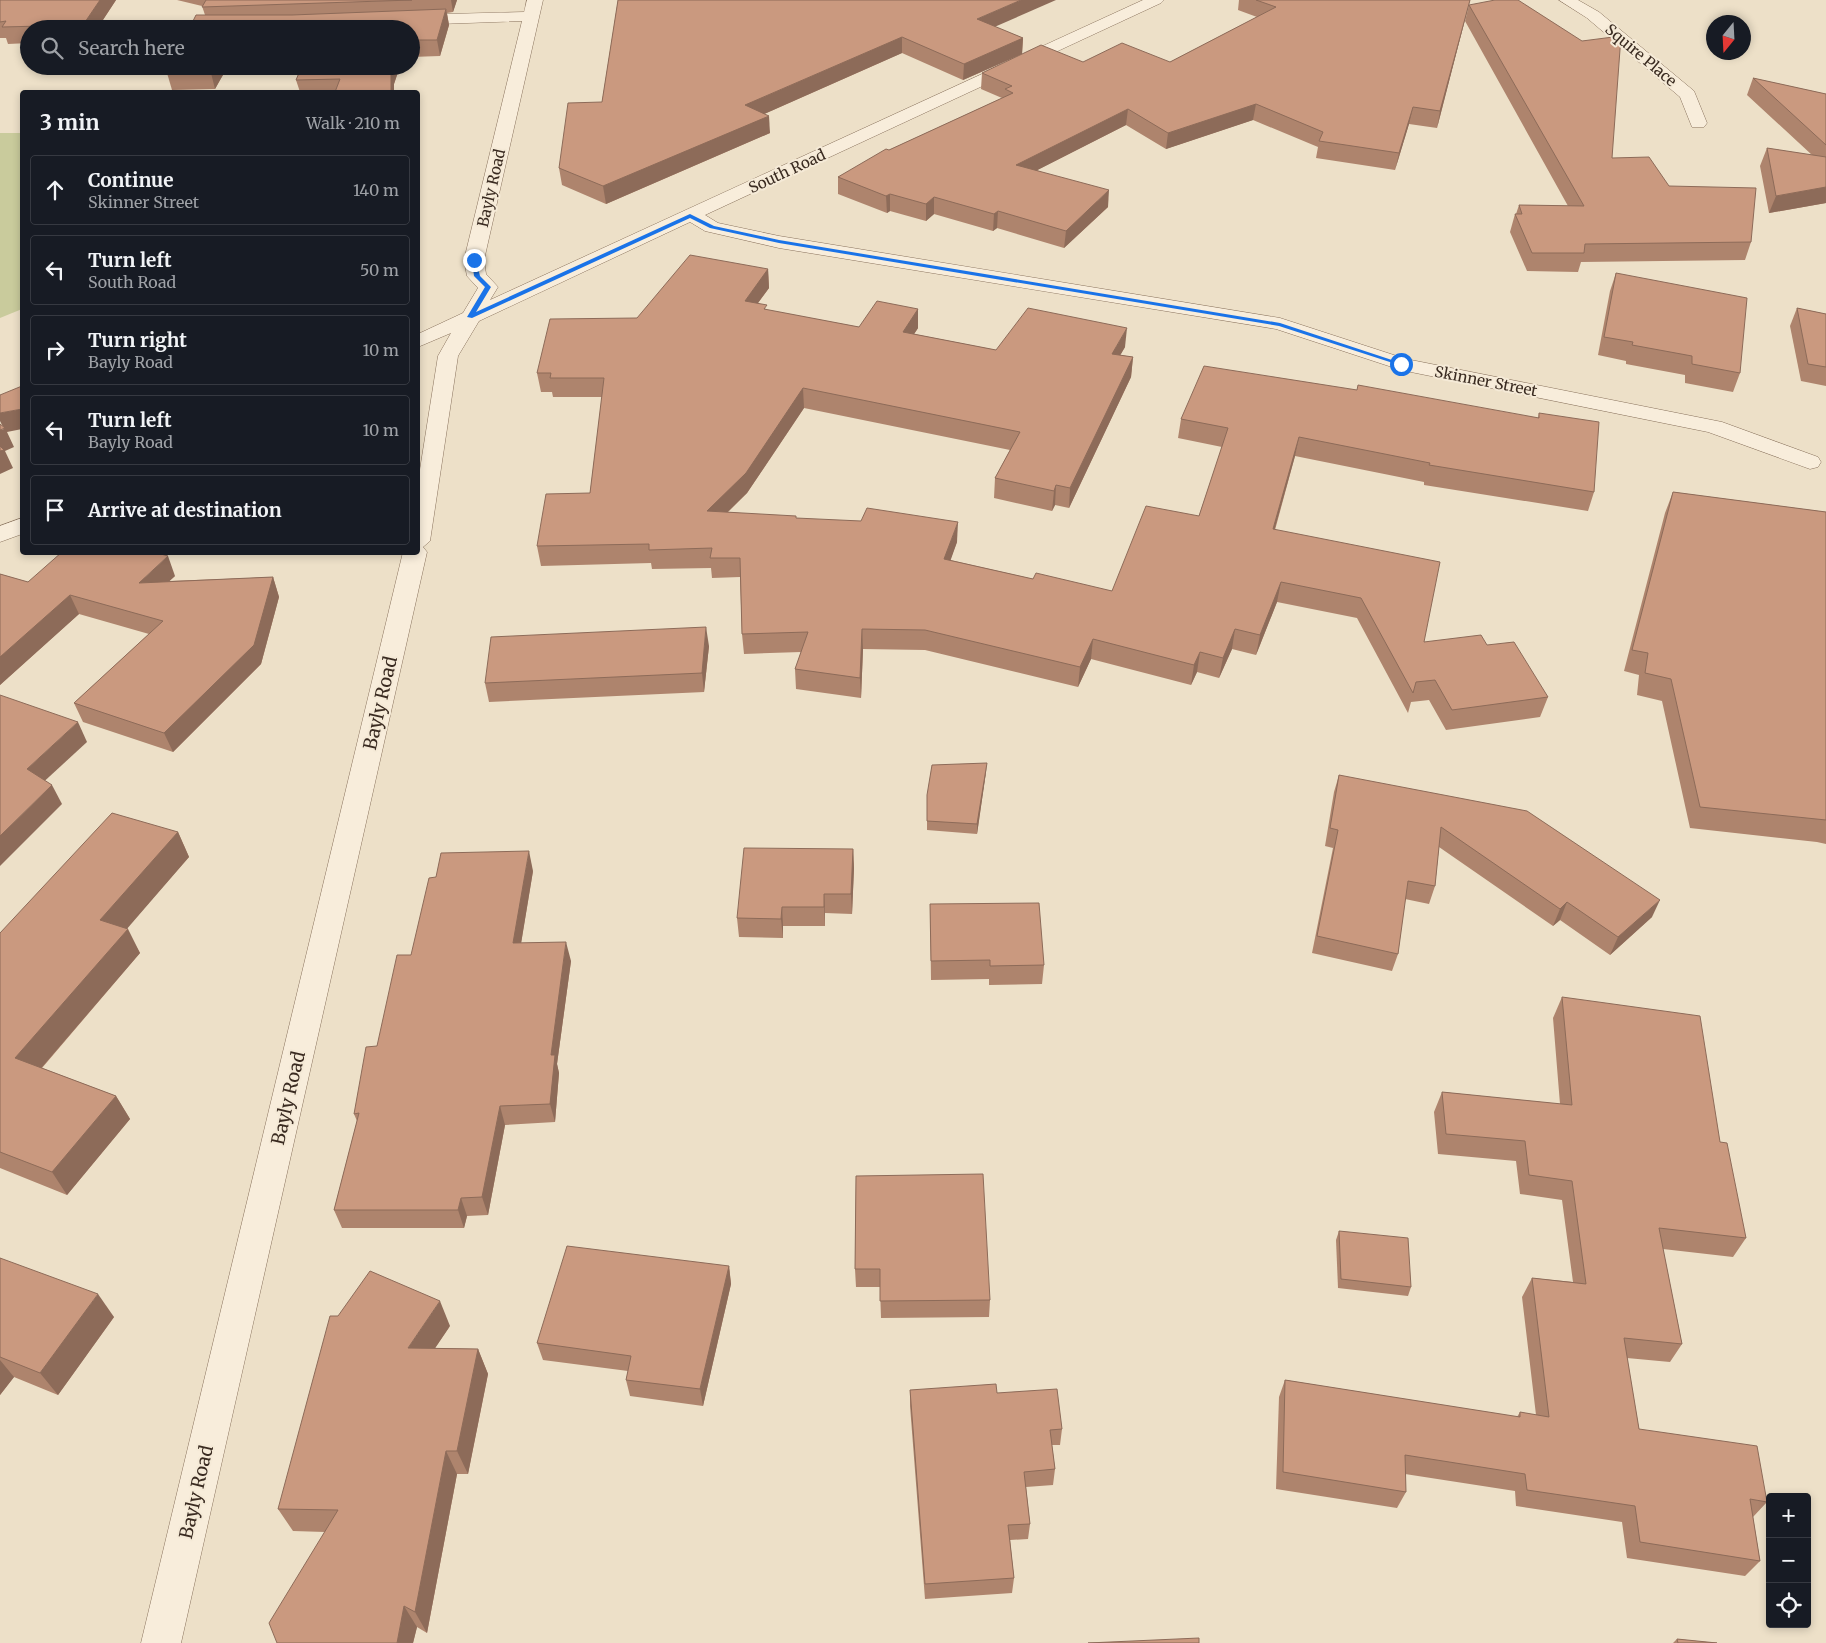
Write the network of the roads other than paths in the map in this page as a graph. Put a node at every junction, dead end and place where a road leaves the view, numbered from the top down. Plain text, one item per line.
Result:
1 (1156, 0) edge
2 (1567, 0) edge
3 (533, 8) edge
4 (393, 20) edge
5 (1698, 123) dead end
6 (690, 215) junction
7 (470, 317) junction
8 (420, 340) edge
9 (1810, 462) dead end
10 (20, 525) edge
11 (420, 531) edge
12 (0, 535) edge
13 (414, 555) edge
14 (161, 1643) edge

1 - 6 street, South Road
2 - 5 street, Squire Place
3 - 4 street
3 - 7 street, Bayly Road
6 - 7 street, South Road
6 - 9 street, Skinner Street
7 - 8 street, South Road
7 - 11 street, Bayly Road
10 - 12 street
13 - 14 street, Bayly Road

